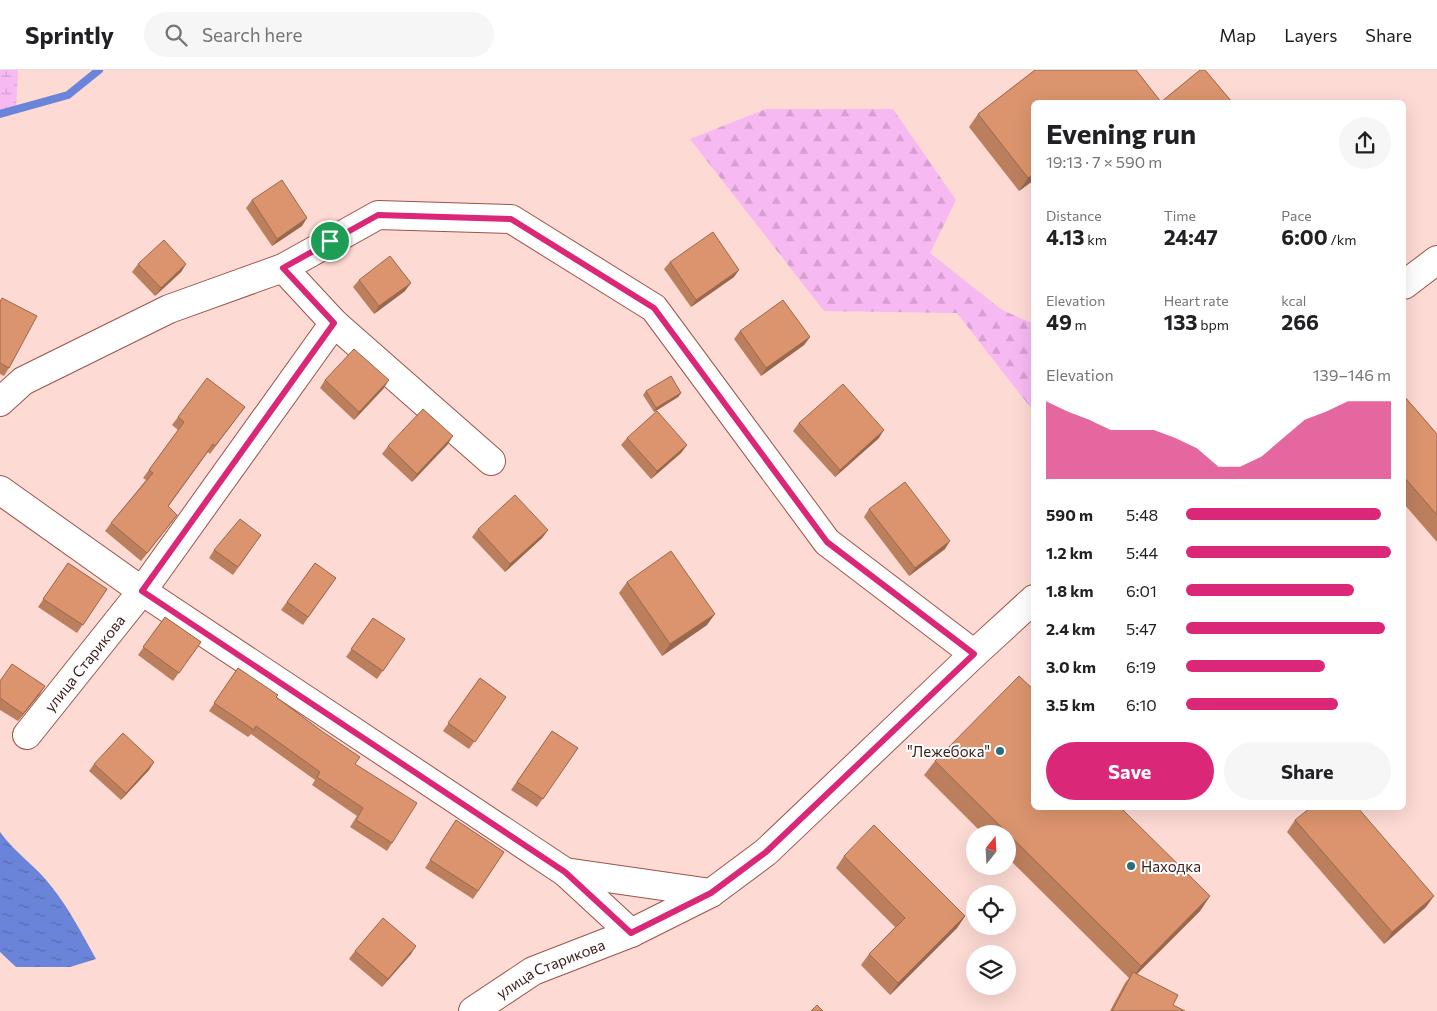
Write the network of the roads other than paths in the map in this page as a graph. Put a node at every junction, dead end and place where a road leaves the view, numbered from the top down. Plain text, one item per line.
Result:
1 (1437, 260) edge
2 (283, 268) junction
3 (1406, 283) edge
4 (334, 323) junction
5 (0, 402) edge
6 (491, 461) dead end
7 (0, 490) edge
8 (142, 591) junction
9 (1031, 602) edge
10 (974, 654) junction
11 (27, 735) dead end
12 (565, 872) junction
13 (711, 893) junction
14 (631, 933) junction
15 (472, 1011) edge

1 - 3 street
2 - 4 street
2 - 5 street
2 - 10 street
4 - 6 street
4 - 8 street, улица Старикова
7 - 8 street
8 - 11 street, улица Старикова
8 - 12 street
9 - 10 street, улица Старикова
10 - 13 street, улица Старикова
12 - 13 street
12 - 14 street
13 - 14 street, улица Старикова
14 - 15 street, улица Старикова

